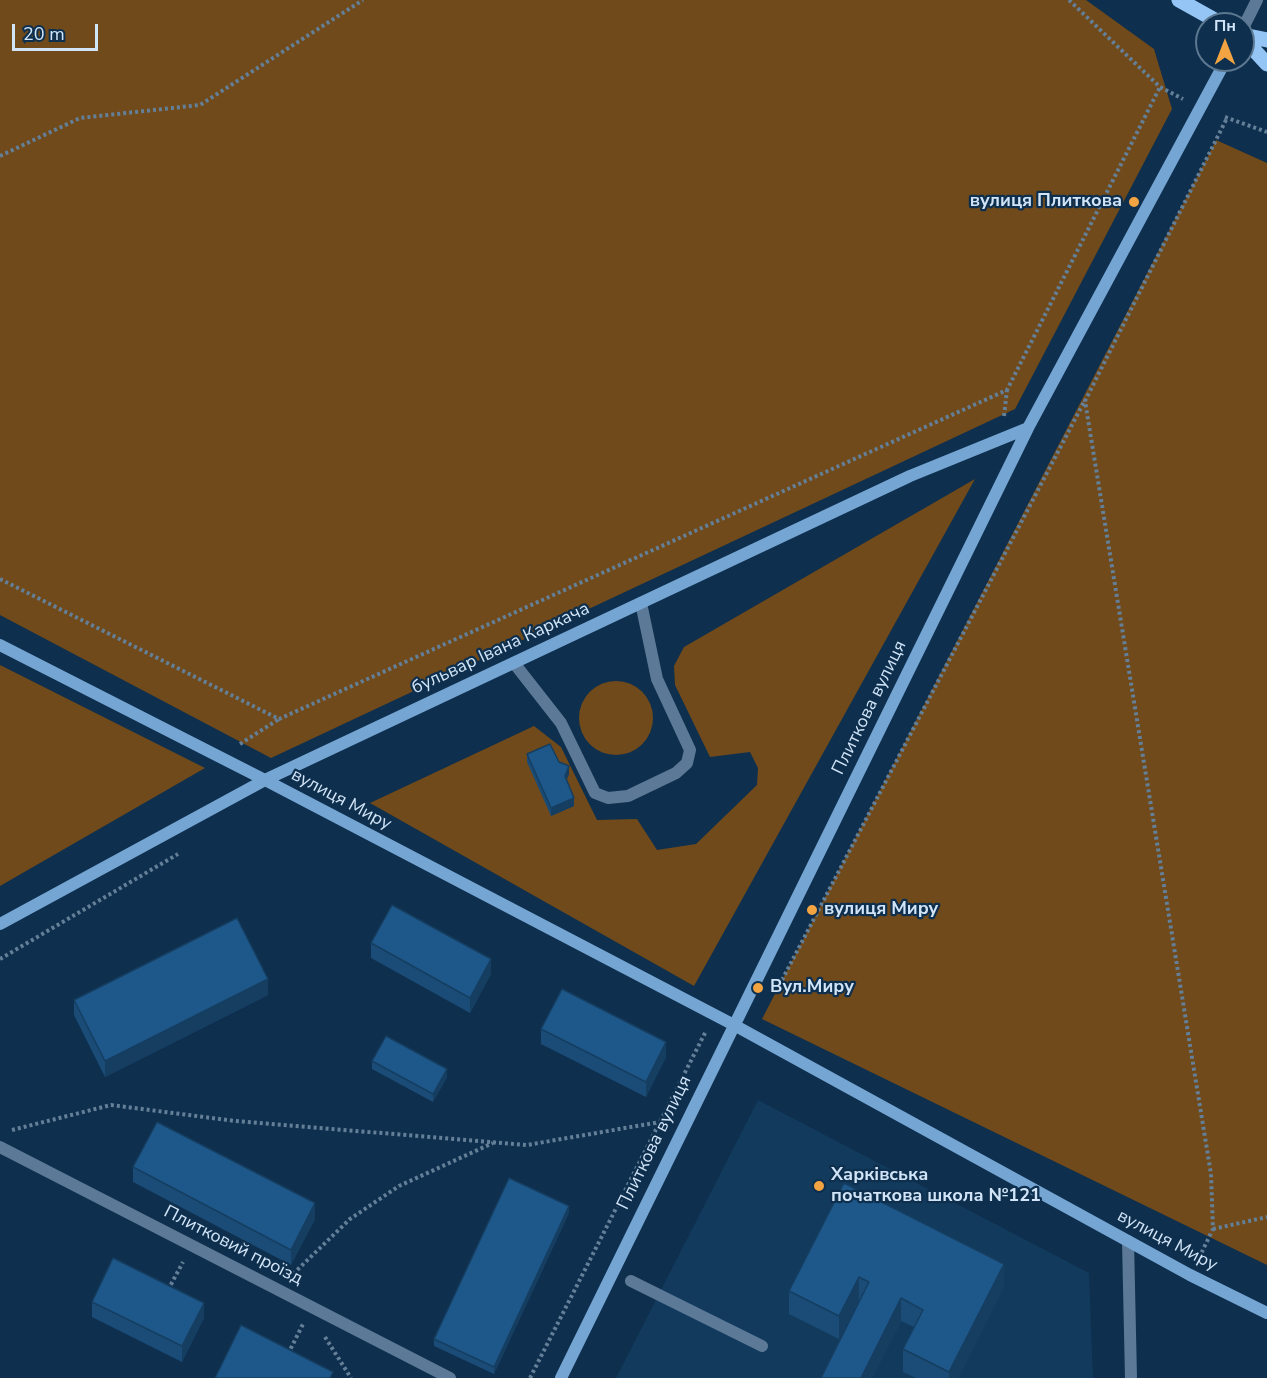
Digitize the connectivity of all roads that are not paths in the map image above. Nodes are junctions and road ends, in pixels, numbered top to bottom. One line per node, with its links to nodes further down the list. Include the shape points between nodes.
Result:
1 (1179, 0): 2 (main road)
2 (1200, 12)
3 (1255, 50): 4 (main road)
4 (1267, 64)
5 (1220, 72): 6 (street, Плиткова вулиця)
6 (1028, 428): 7 (street, бульвар Івана Каркача, via 910,476); 12 (street, Плиткова вулиця)
7 (641, 603): 9 (street, бульвар Івана Каркача); 9 (street, via 657,679 690,750 687,763 676,773 627,796 608,798 595,793 561,723)
8 (0, 645): 10 (street, вулиця Миру)
9 (514, 663): 10 (street, бульвар Івана Каркача)
10 (265, 780): 11 (street, бульвар Івана Каркача); 12 (street, вулиця Миру)
11 (0, 924)
12 (734, 1025): 14 (street, вулиця Миру); 19 (street, Плиткова вулиця)
13 (0, 1146): 18 (street, Плитковий проїзд)
14 (1128, 1241): 16 (street, вулиця Миру); 20 (street)
15 (631, 1281): 17 (street)
16 (1267, 1313)
17 (762, 1346)
18 (450, 1378)
19 (561, 1378)
20 (1131, 1378)

